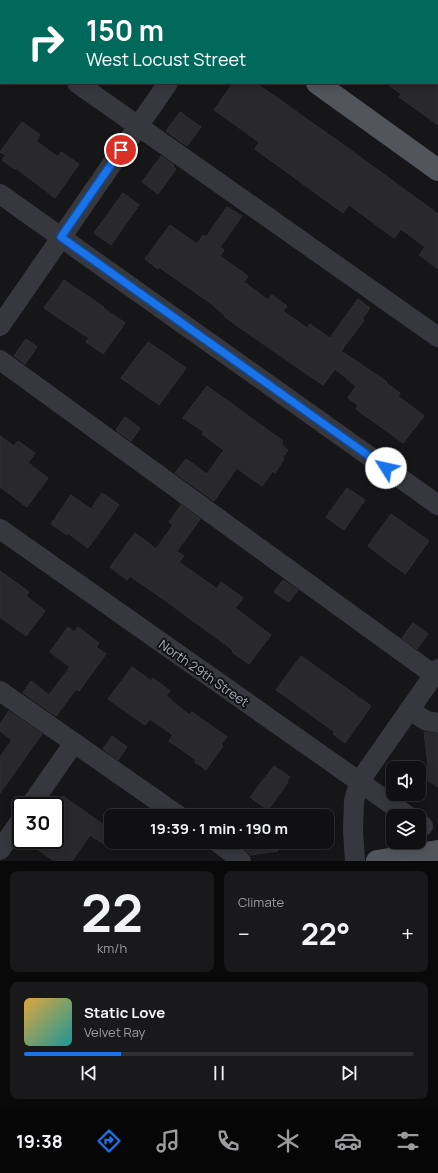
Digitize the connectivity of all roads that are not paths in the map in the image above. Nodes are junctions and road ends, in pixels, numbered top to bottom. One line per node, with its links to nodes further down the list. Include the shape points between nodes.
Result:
1 (78, 84): 4 (street)
2 (167, 84): 4 (street)
3 (318, 84): 5 (main road)
4 (137, 126): 7 (street); 9 (street)
5 (438, 170)
6 (0, 194): 7 (street)
7 (61, 237): 8 (street); 11 (street)
8 (0, 326)
9 (438, 337)
10 (0, 360): 13 (street)
11 (438, 505)
12 (0, 529): 18 (street, North 29th Street)
13 (436, 672): 15 (street)
14 (0, 691): 17 (street)
15 (409, 710): 16 (street, via 427,721); 18 (street)
16 (438, 723)
17 (74, 743): 19 (street); 20 (street)
18 (359, 782): 21 (street, North 29th Street); 29 (street, via 354,801)
19 (36, 797)
20 (169, 809)
21 (398, 809)
22 (12, 833): 24 (street)
23 (226, 849): 28 (street)
24 (0, 850)
25 (438, 851): 30 (main road)
26 (0, 859): 27 (street)
27 (3, 861)
28 (241, 861)
29 (355, 861)
30 (377, 861)

